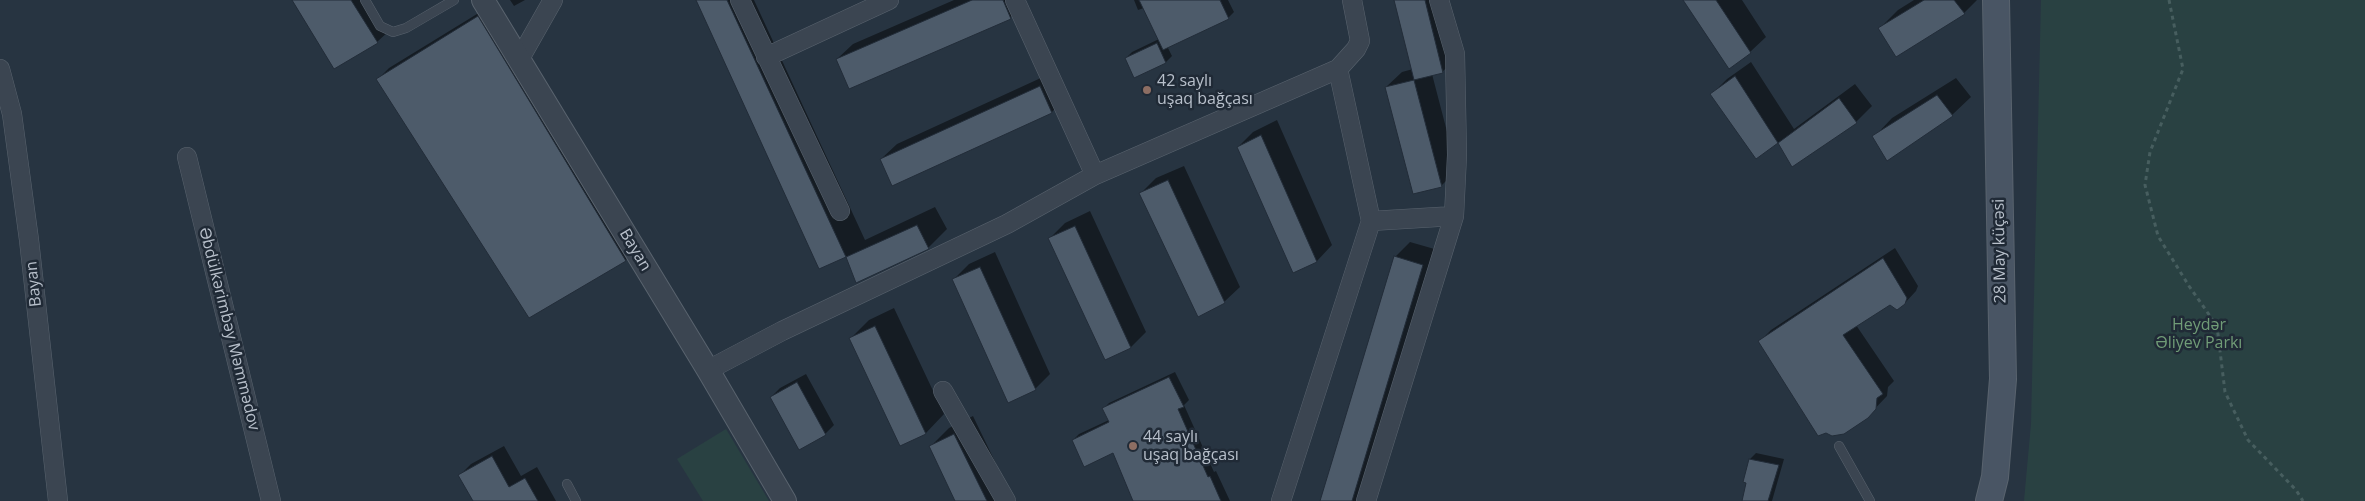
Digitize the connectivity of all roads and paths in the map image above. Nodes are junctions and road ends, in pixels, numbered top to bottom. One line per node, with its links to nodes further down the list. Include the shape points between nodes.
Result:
1 (365, 0): 2 (lane, via 380,26 393,32)
2 (454, 0)
3 (483, 0): 13 (street, Bayan)
4 (552, 0): 13 (street)
5 (740, 0): 12 (street)
6 (890, 0): 12 (street)
7 (1015, 0): 17 (street)
8 (1352, 0): 15 (street, via 1360,42)
9 (1439, 0): 19 (street, via 1454,54 1457,155)
10 (1996, 0): 33 (main road, 28 May küçəsi, via 2003,380)
11 (2169, 0): 34 (path, via 2183,69 2150,152 2145,185 2158,236 2217,326 2225,392 2248,440)
12 (766, 57): 18 (street)
13 (519, 60): 21 (street, Bayan)
14 (0, 69): 25 (street, Bayan, via 12,114 30,240)
15 (1338, 69): 17 (street); 20 (street)
16 (187, 157): 26 (street, Əbdülkərimbəy Məmmədov)
17 (1095, 175): 21 (street, via 1006,224)
18 (840, 211)
19 (1454, 216): 20 (street); 31 (street)
20 (1371, 221): 30 (street)
21 (708, 370): 28 (street, Bayan)
22 (943, 391): 29 (street)
23 (1839, 446): 32 (lane)
24 (567, 484): 27 (lane)
25 (58, 501)
26 (271, 501)
27 (576, 501)
28 (785, 501)
29 (1006, 501)
30 (1281, 501)
31 (1366, 501)
32 (1870, 501)
33 (1990, 501)
34 (2303, 501)

